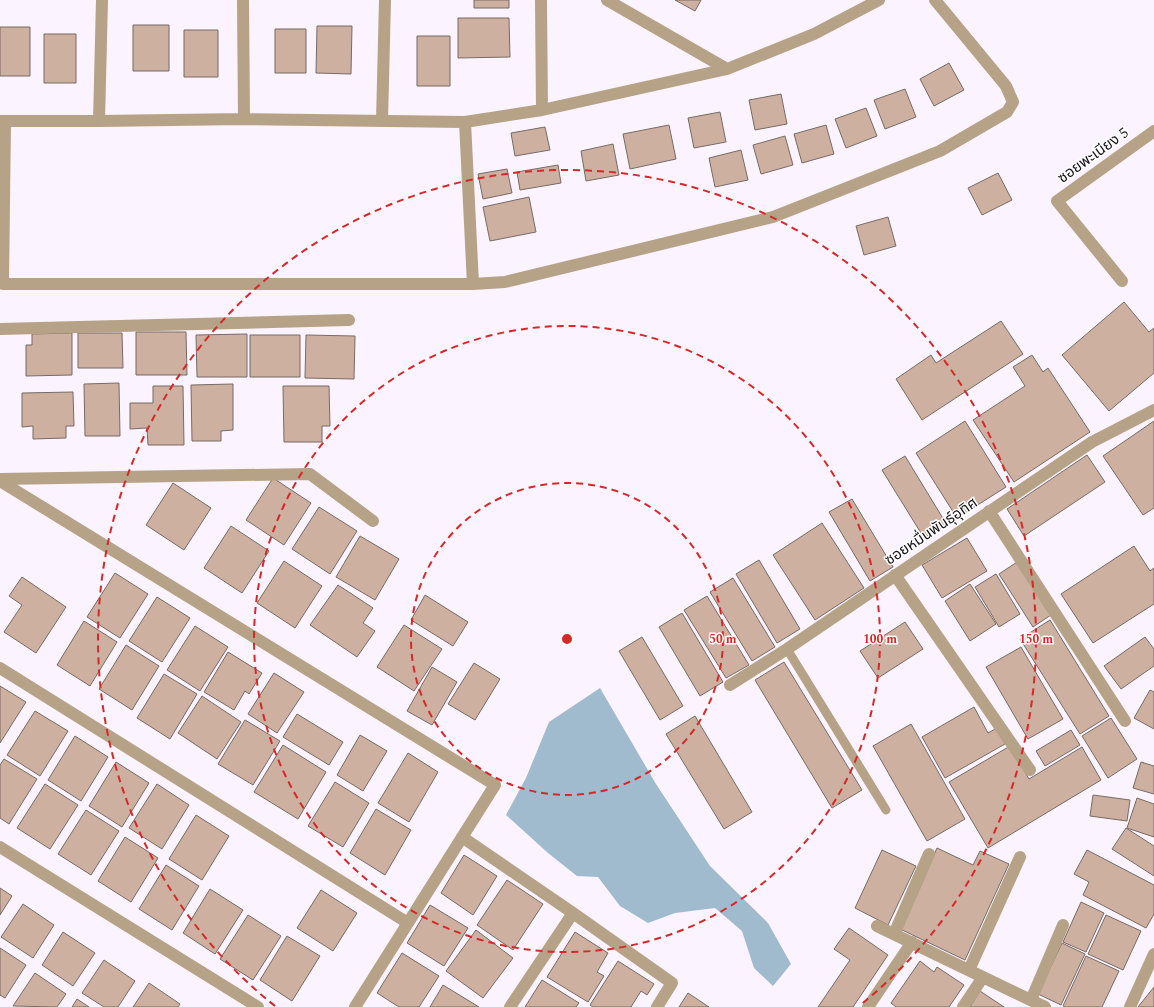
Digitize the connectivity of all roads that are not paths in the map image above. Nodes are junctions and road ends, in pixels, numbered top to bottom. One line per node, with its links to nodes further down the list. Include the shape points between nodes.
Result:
1 (102, 0): 12 (street)
2 (243, 0): 10 (street)
3 (385, 0): 13 (street)
4 (541, 0): 9 (street)
5 (607, 0): 8 (street)
6 (879, 0): 8 (street, via 814,34)
7 (935, 0): 18 (street, via 1006,86 1013,102 1007,112 940,151 773,217 505,282)
8 (727, 69): 9 (street)
9 (542, 110): 14 (street)
10 (244, 119): 12 (street); 13 (street)
11 (3, 121): 12 (street); 16 (street)
12 (99, 121)
13 (382, 121): 14 (street)
14 (465, 122): 18 (street)
15 (1154, 131): 17 (street, ซอยพะเนียง 5, via 1057,201)
16 (2, 223): 18 (street, via 3,284)
17 (1122, 281)
18 (473, 284)
19 (349, 320): 20 (street)
20 (0, 329)
21 (1154, 410): 23 (street, ซอยหมื่นพันธุ์อุทิศ, via 1092,442)
22 (0, 480): 24 (street, via 310,474); 32 (street, via 495,785)
23 (989, 511): 25 (street, ซอยหมื่นพันธุ์อุทิศ); 29 (street)
24 (373, 521)
25 (895, 575): 26 (street, ซอยหมื่นพันธุ์อุทิศ); 30 (street)
26 (787, 649): 28 (street, ซอยหมื่นพันธุ์อุทิศ); 31 (lane)
27 (0, 668): 37 (street)
28 (730, 685)
29 (1125, 721)
30 (1030, 770)
31 (886, 810)
32 (462, 837): 36 (street); 37 (street)
33 (0, 847): 46 (street)
34 (929, 854): 40 (street)
35 (1020, 857): 43 (street)
36 (573, 913): 48 (street); 49 (street, via 672,983)
37 (408, 923): 47 (street)
38 (1063, 925): 45 (street)
39 (877, 926): 40 (street)
40 (894, 934): 41 (street)
41 (912, 942): 43 (street); 50 (street)
42 (1154, 954): 53 (street)
43 (969, 970): 44 (street)
44 (983, 977): 45 (street); 51 (street)
45 (1031, 1000): 52 (street)
46 (258, 1007)
47 (355, 1007)
48 (510, 1007)
49 (656, 1007)
50 (868, 1007)
51 (963, 1007)
52 (1045, 1007)
53 (1130, 1007)

